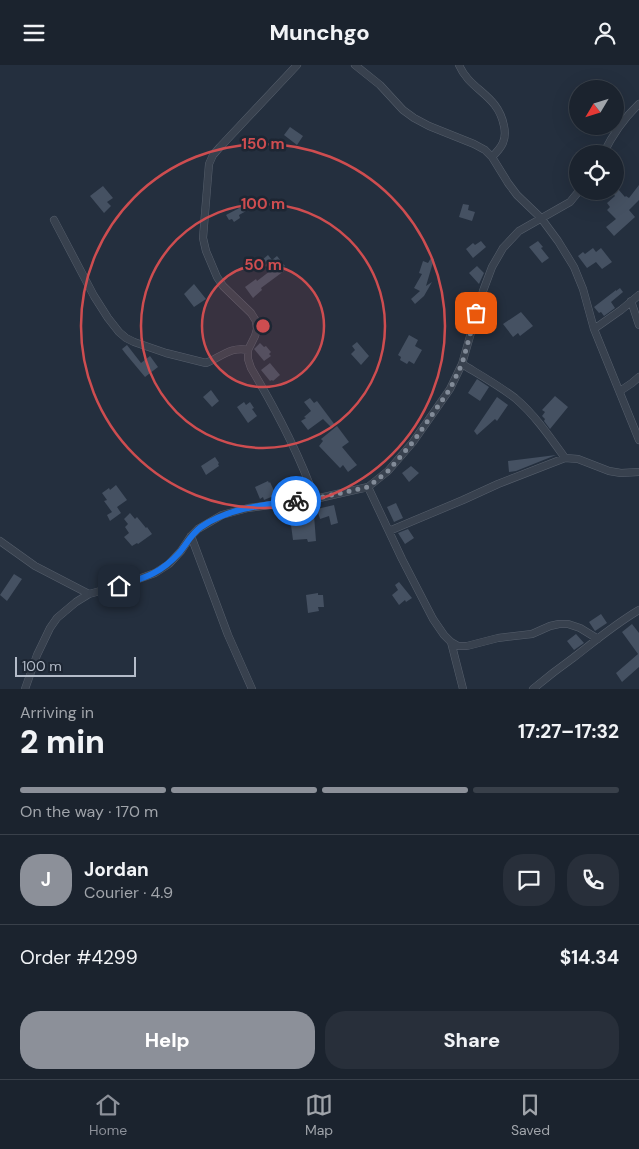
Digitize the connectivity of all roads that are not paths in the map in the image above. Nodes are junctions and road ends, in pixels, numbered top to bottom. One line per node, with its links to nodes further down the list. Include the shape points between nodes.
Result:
1 (297, 65): 14 (street, via 220,147 209,164 203,238 217,277 256,321 257,329)
2 (355, 65): 6 (street, via 414,118 484,150)
3 (459, 65): 6 (street, via 465,76 500,112 505,139)
4 (639, 104): 5 (street)
5 (608, 145)
6 (492, 157): 8 (street, via 517,195)
7 (572, 200): 8 (street)
8 (541, 218): 13 (street, via 574,267); 15 (street, via 519,231 503,248 492,267)
9 (54, 220): 14 (street, via 94,296 126,338 206,363 236,349)
10 (639, 295): 11 (street)
11 (631, 301): 12 (street); 13 (street)
12 (639, 325)
13 (594, 329): 17 (street)
14 (248, 350): 22 (street, via 251,368 293,443)
15 (462, 364): 19 (street, via 515,399 548,434); 21 (street, via 450,389 413,442 388,471)
16 (639, 377): 17 (street)
17 (620, 391): 18 (street)
18 (639, 440)
19 (565, 458): 20 (street, via 578,459 609,471); 23 (street)
20 (639, 472)
21 (368, 487): 22 (street); 23 (street)
22 (314, 499): 24 (street, via 222,515)
23 (389, 531): 29 (street, via 433,619)
24 (191, 537): 26 (street, via 169,564 155,573); 31 (street)
25 (0, 541): 26 (street, via 35,566)
26 (89, 594): 30 (street, via 57,618 44,640)
27 (639, 610): 28 (street)
28 (598, 639): 29 (street, via 580,628 559,624 467,646); 33 (street)
29 (451, 642): 32 (street)
30 (25, 689)
31 (252, 689)
32 (463, 689)
33 (533, 689)

